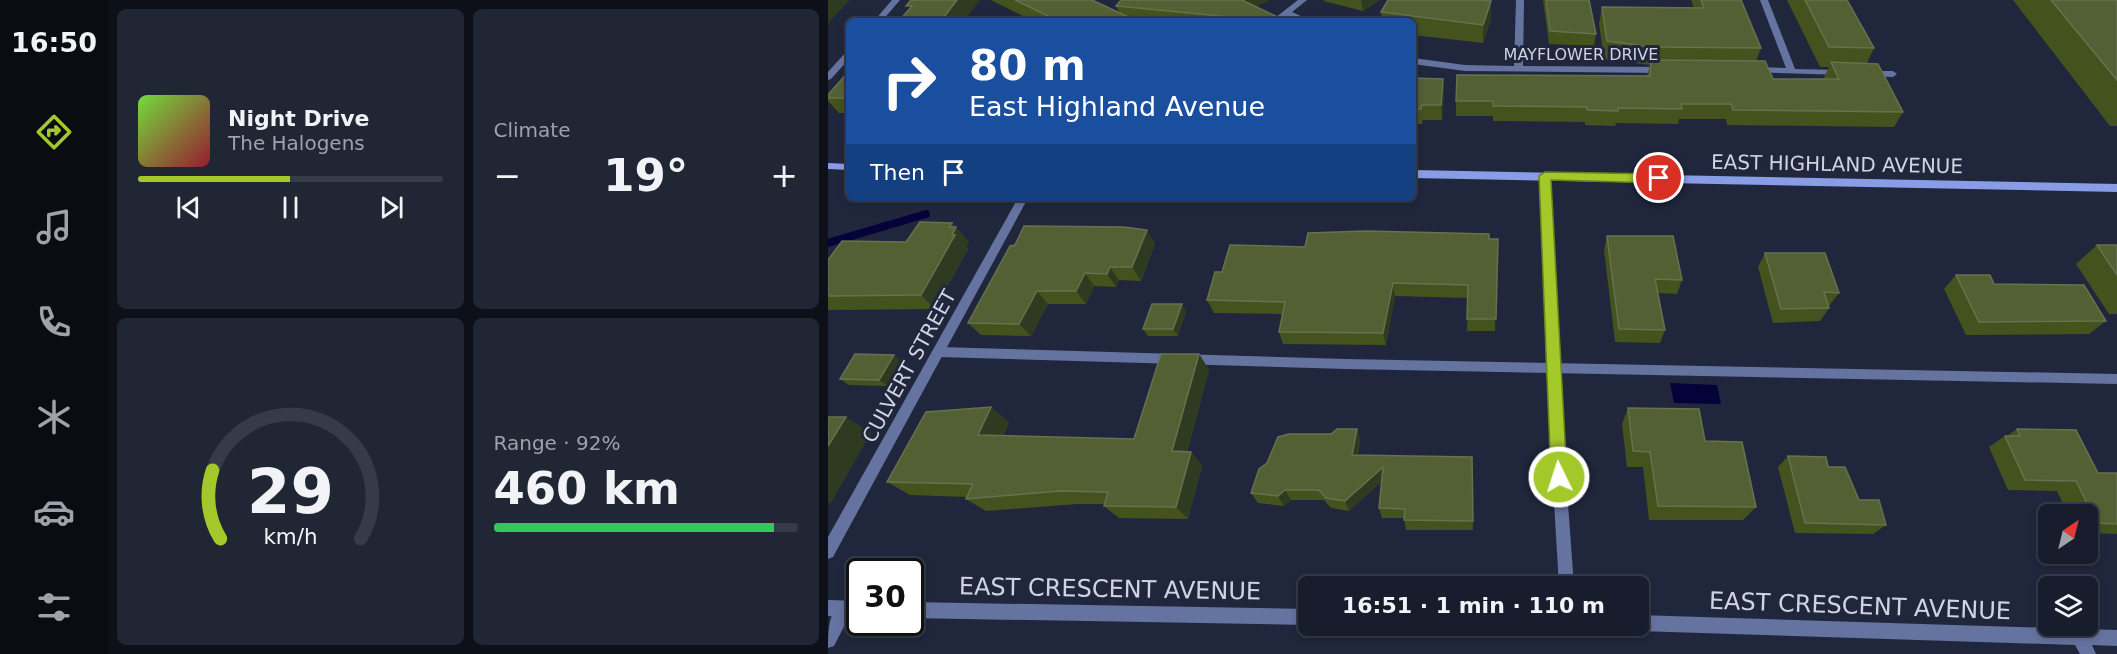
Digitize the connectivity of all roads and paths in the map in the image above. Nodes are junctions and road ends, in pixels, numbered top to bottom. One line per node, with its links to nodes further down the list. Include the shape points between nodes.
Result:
1 (896, 0): 6 (street)
2 (1303, 0): 5 (street)
3 (1520, 0): 12 (street)
4 (1764, 0): 15 (street)
5 (1287, 13): 7 (street); 8 (street)
6 (881, 18)
7 (1280, 18)
8 (1300, 18)
9 (1416, 62): 12 (street, MAYFLOWER DRIVE, via 1449,67)
10 (828, 63): 11 (street)
11 (845, 63): 19 (street)
12 (1518, 69): 13 (street, MAYFLOWER DRIVE)
13 (1672, 70)
14 (1743, 70): 15 (street)
15 (1791, 71): 16 (street)
16 (1848, 73)
17 (1859, 73): 18 (street)
18 (1893, 75)
19 (828, 77)
20 (828, 166): 21 (street)
21 (846, 166)
22 (1416, 174): 23 (street, EAST HIGHLAND AVENUE)
23 (1545, 176): 24 (street, EAST HIGHLAND AVENUE); 27 (street)
24 (2117, 188)
25 (1021, 201): 26 (street, CULVERT STREET)
26 (939, 352): 27 (street); 29 (street, CULVERT STREET)
27 (1552, 367): 28 (street); 30 (street)
28 (2117, 379)
29 (828, 552)
30 (1566, 576)
31 (828, 608): 32 (street)
32 (846, 609)
33 (924, 610): 34 (street, EAST CRESCENT AVENUE)
34 (1298, 616)
35 (846, 617): 39 (street)
36 (1649, 623): 37 (street, EAST CRESCENT AVENUE)
37 (2080, 637): 38 (street, EAST CRESCENT AVENUE); 40 (street)
38 (2117, 638)
39 (828, 640)
40 (2088, 654)

